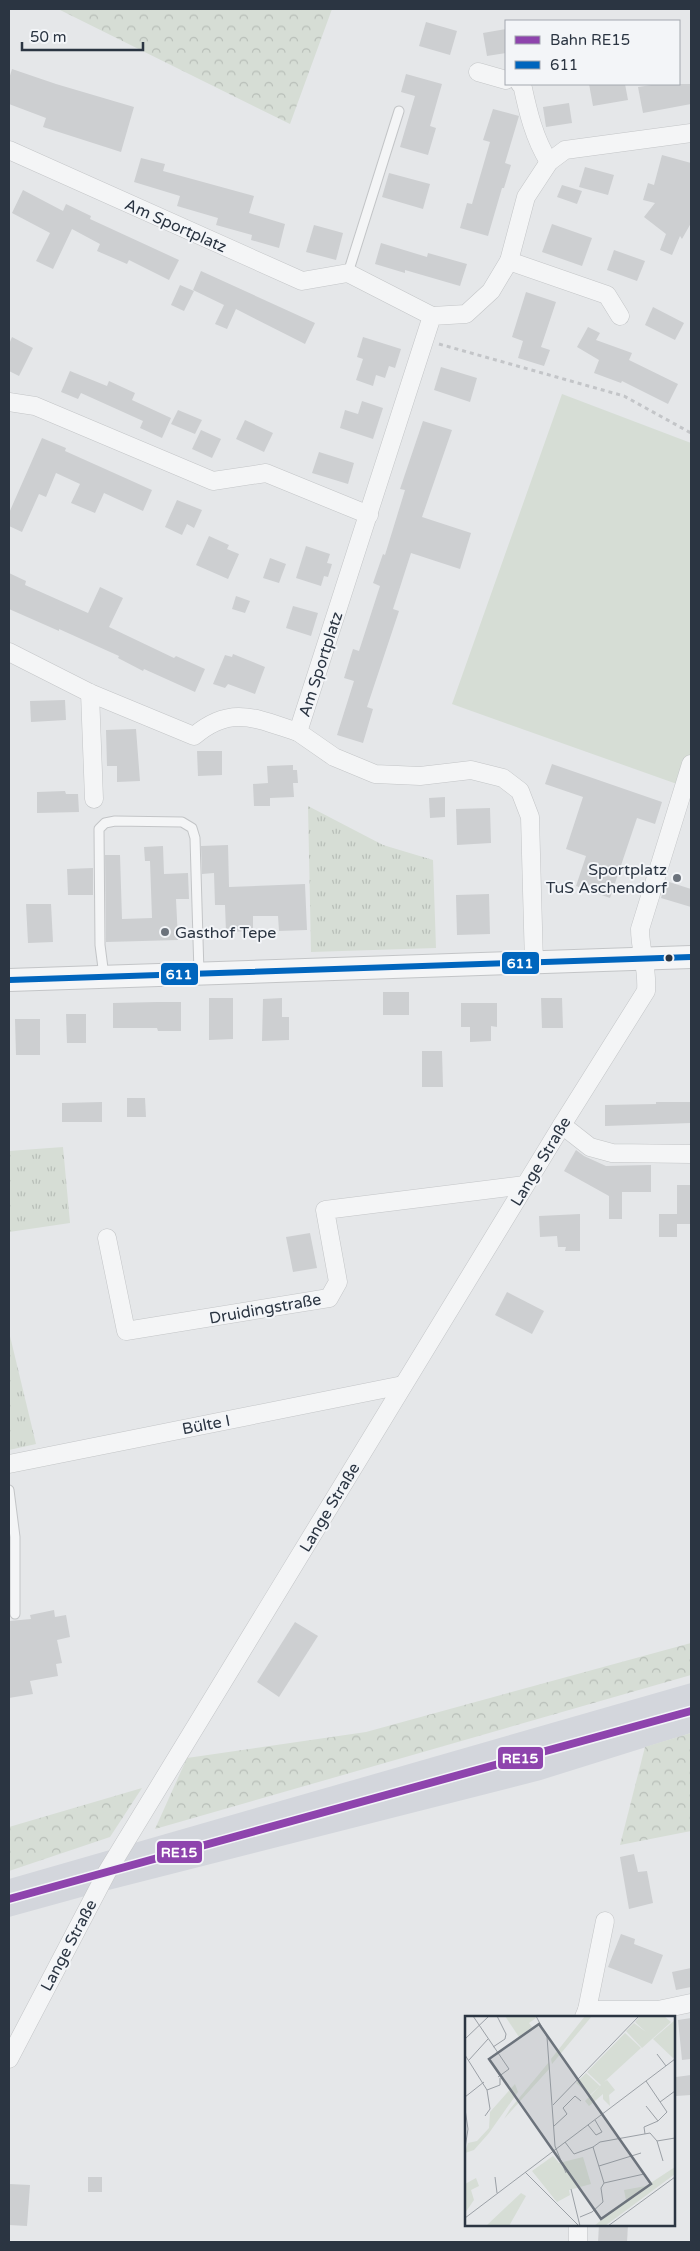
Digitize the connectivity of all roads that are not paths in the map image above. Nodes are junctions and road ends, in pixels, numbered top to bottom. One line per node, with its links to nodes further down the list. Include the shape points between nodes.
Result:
1 (478, 72): 2 (street)
2 (505, 80)
3 (522, 85): 7 (street, via 539,145)
4 (399, 111): 9 (lane)
5 (691, 133): 7 (street, via 565,150)
6 (9, 150): 9 (street, Am Sportplatz, via 302,281)
7 (549, 162): 8 (street, via 526,197)
8 (509, 261): 10 (street, via 491,291 466,314); 11 (street, via 607,295)
9 (348, 273): 10 (street)
10 (432, 316): 13 (street, Am Sportplatz)
11 (620, 316)
12 (9, 402): 13 (street, via 35,406 213,481 266,473)
13 (369, 516): 16 (street, Am Sportplatz)
14 (9, 652): 15 (street)
15 (90, 693): 16 (street, via 194,736 208,723 230,716 254,717); 18 (street)
16 (298, 732): 21 (street, Am Sportplatz, via 334,757 374,774 420,776 471,770 503,778 520,791 530,817)
17 (691, 764): 20 (street, Lange Straße, via 640,929)
18 (94, 799)
19 (691, 957): 20 (street)
20 (645, 959): 21 (street); 25 (street, Lange Straße, via 646,991)
21 (534, 964): 22 (street, via 445,963)
22 (199, 974): 23 (street); 23 (lane, via 195,838 192,828 182,822 115,821 100,829 100,945)
23 (104, 976): 24 (street)
24 (9, 980)
25 (562, 1125): 26 (street, via 590,1147 612,1153); 27 (street, Lange Straße)
26 (691, 1154)
27 (525, 1185): 28 (street, Druidingstraße, via 326,1210 338,1282 328,1298 126,1332); 29 (street, Lange Straße)
28 (107, 1238)
29 (403, 1385): 30 (street, Bülte I); 36 (street, Lange Straße, via 107,1872)
30 (9, 1464)
31 (9, 1490): 32 (lane, via 15,1537)
32 (15, 1614)
33 (605, 1921): 35 (street)
34 (691, 2002): 35 (street, via 658,2010)
35 (586, 2014)
36 (9, 2059)
37 (578, 2226): 38 (street)
38 (578, 2242)

